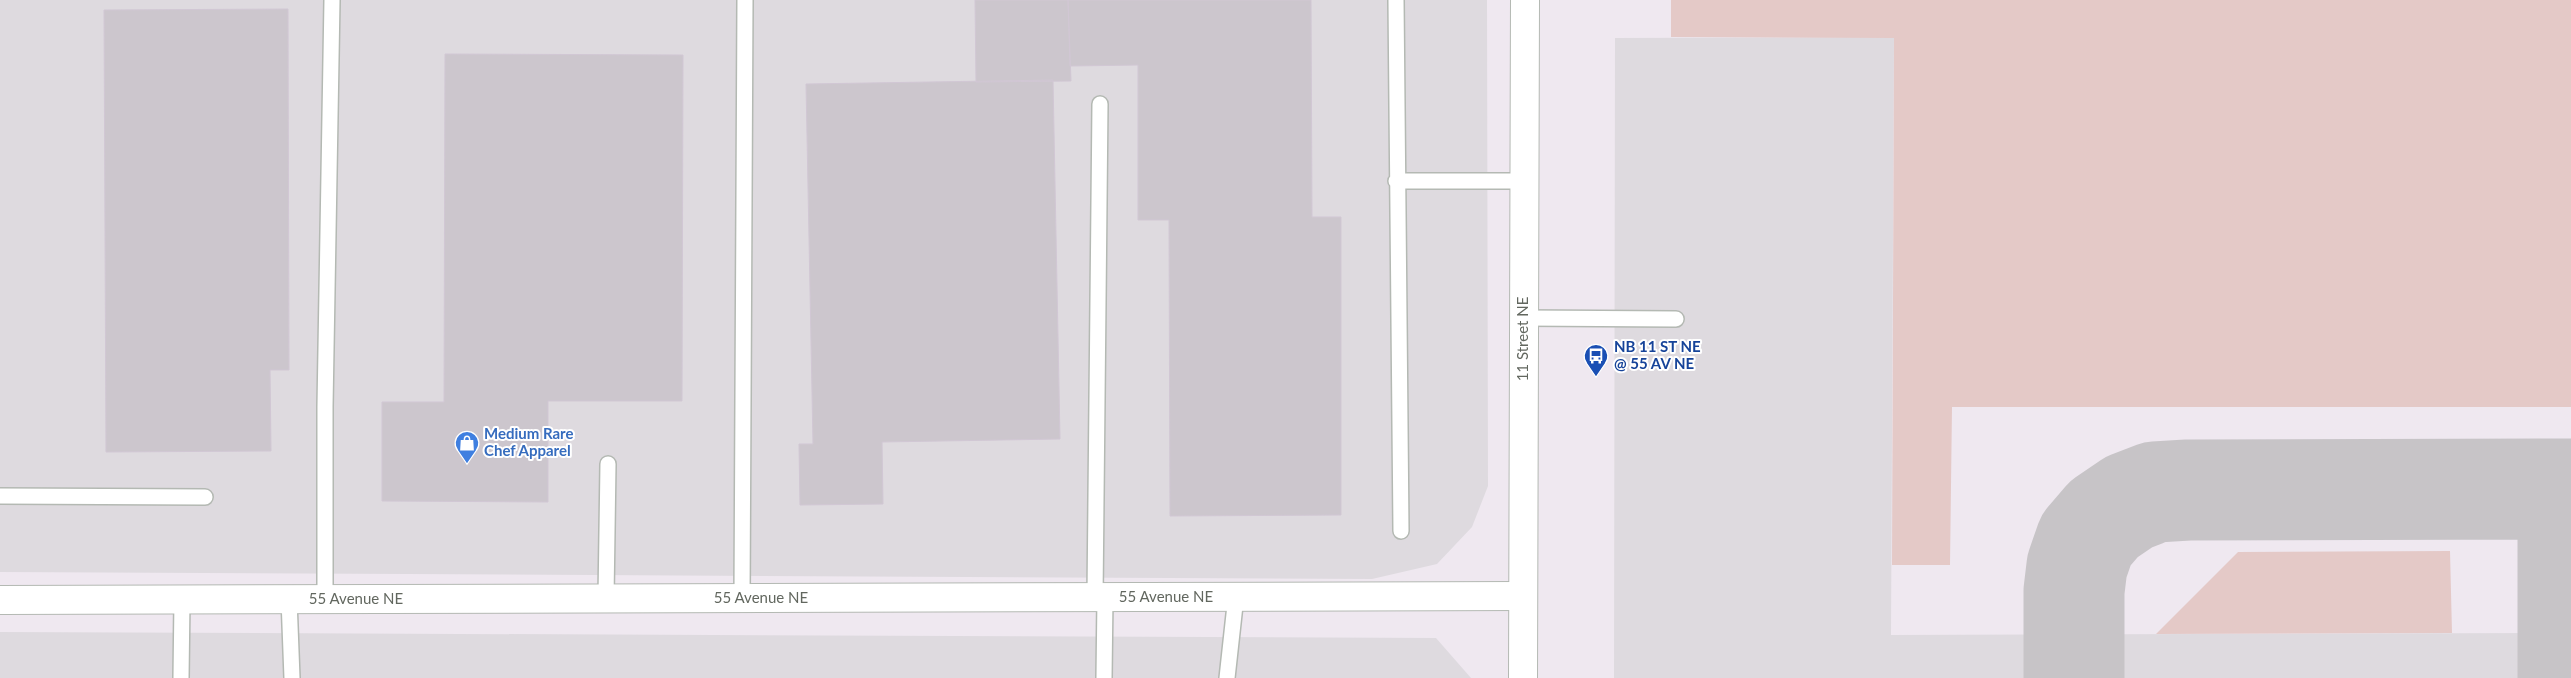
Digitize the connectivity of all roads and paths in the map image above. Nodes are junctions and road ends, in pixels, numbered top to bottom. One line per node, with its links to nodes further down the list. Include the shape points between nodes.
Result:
1 (332, 0): 20 (lane)
2 (745, 0): 18 (lane)
3 (1396, 0): 6 (lane)
4 (1525, 0): 7 (street, 11 Street NE)
5 (1100, 104): 16 (lane)
6 (1396, 181): 7 (lane); 13 (lane)
7 (1524, 181): 8 (street, 11 Street NE)
8 (1523, 318): 9 (lane); 15 (street, 11 Street NE)
9 (1676, 319)
10 (608, 464): 17 (lane)
11 (0, 496): 12 (lane)
12 (205, 497)
13 (1400, 531)
14 (1236, 596): 15 (street, 55 Avenue NE); 16 (street, 55 Avenue NE); 26 (lane)
15 (1522, 596): 27 (street, 11 Street NE)
16 (1100, 597): 18 (street, 55 Avenue NE); 25 (lane)
17 (606, 598): 18 (street, 55 Avenue NE); 20 (street, 55 Avenue NE)
18 (742, 598)
19 (289, 599): 20 (street, 55 Avenue NE); 22 (street, 55 Avenue NE); 24 (lane)
20 (325, 599)
21 (0, 600): 22 (street, 55 Avenue NE)
22 (182, 600): 23 (lane)
23 (181, 678)
24 (292, 678)
25 (1104, 678)
26 (1227, 678)
27 (1523, 678)

